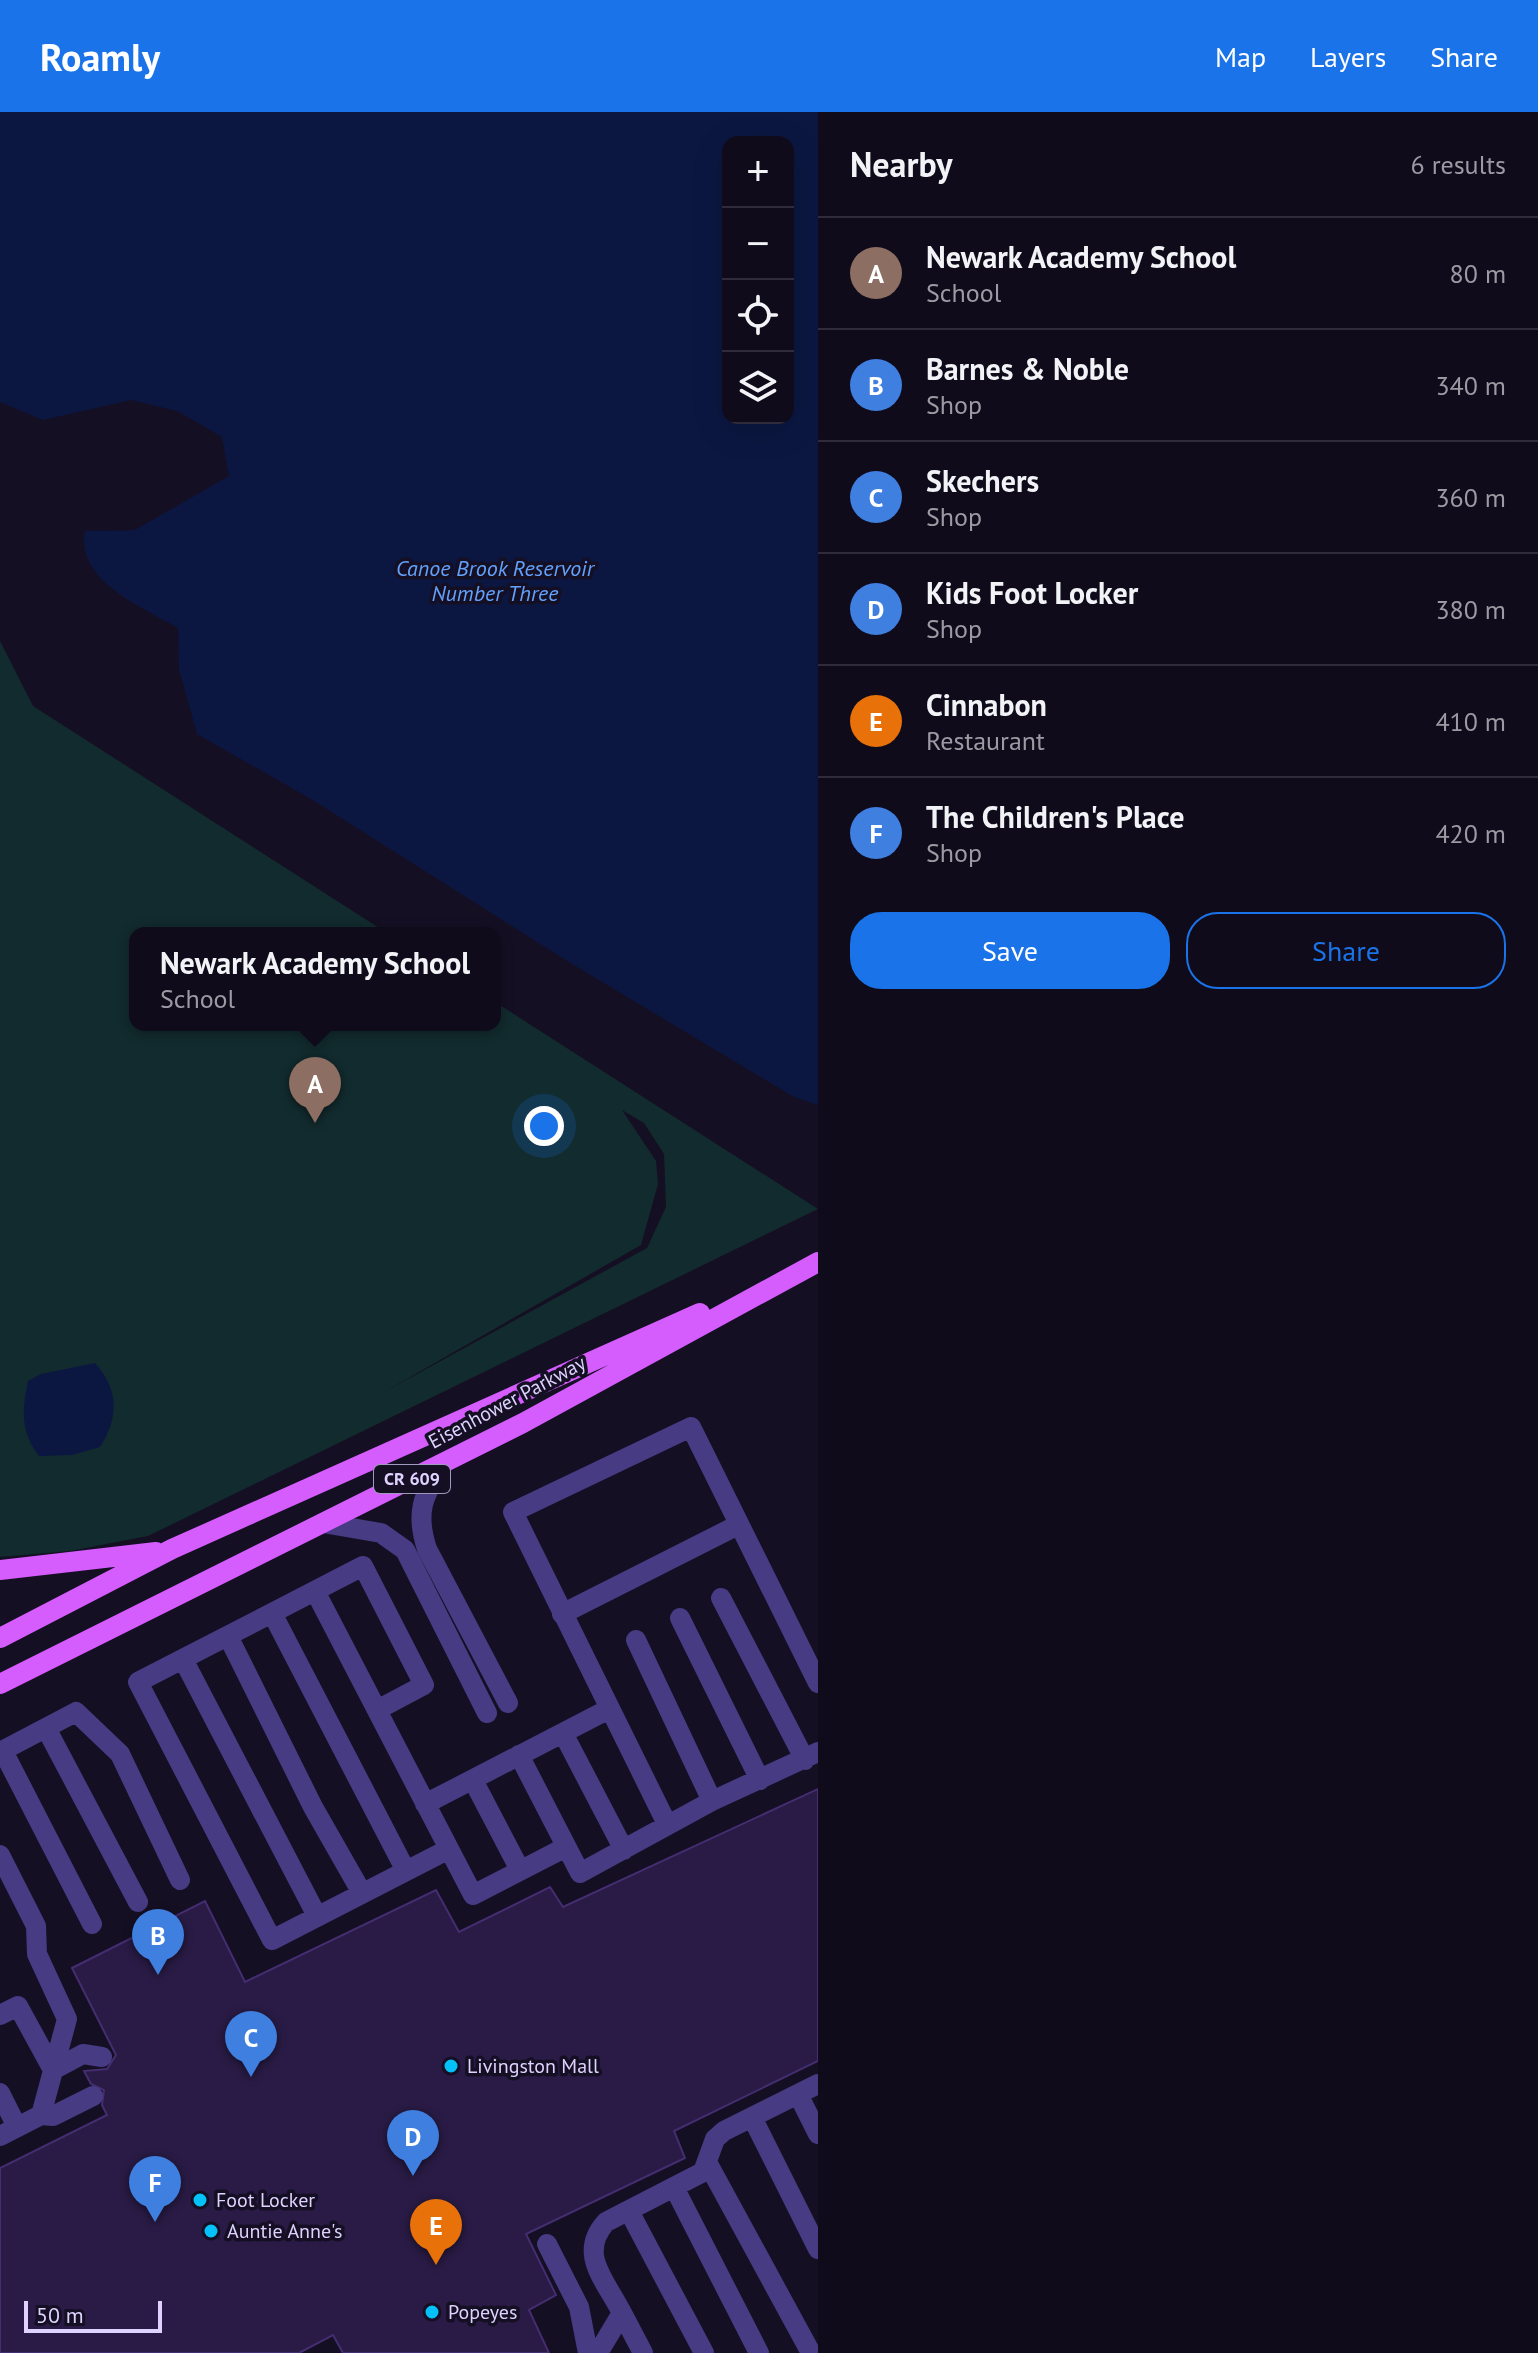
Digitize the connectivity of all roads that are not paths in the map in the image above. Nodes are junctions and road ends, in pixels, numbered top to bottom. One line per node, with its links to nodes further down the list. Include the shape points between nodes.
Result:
1 (818, 1262): 2 (main road, Eisenhower Parkway / CR 609); 5 (main road, Eisenhower Parkway / CR 609)
2 (442, 1464): 3 (main road, Eisenhower Parkway / CR 609); 18 (lane, via 426,1493 419,1522 427,1549)
3 (323, 1523): 17 (main road, Eisenhower Parkway / CR 609); 21 (lane, via 381,1533 405,1550)
4 (738, 1525): 10 (lane); 10 (lane, via 691,1427 513,1512); 16 (lane)
5 (172, 1549): 6 (main road); 13 (main road, Eisenhower Parkway / CR 609)
6 (0, 1570)
7 (315, 1591): 9 (lane); 20 (lane); 20 (lane, via 363,1566 424,1685)
8 (721, 1598): 26 (lane)
9 (272, 1613): 12 (lane); 37 (lane)
10 (562, 1614): 19 (lane)
11 (680, 1618): 28 (lane)
12 (228, 1636): 15 (lane); 40 (lane)
13 (0, 1638)
14 (636, 1640): 29 (lane)
15 (183, 1659): 42 (lane); 42 (lane, via 138,1682 226,1857 272,1940)
16 (818, 1683)
17 (0, 1684)
18 (508, 1703)
19 (609, 1709): 23 (lane); 31 (lane)
20 (377, 1710): 30 (lane)
21 (487, 1713)
22 (46, 1728): 24 (lane); 38 (lane, via 76,1712 120,1754); 41 (lane)
23 (563, 1733): 25 (lane); 34 (lane)
24 (1, 1751): 43 (lane)
25 (519, 1755): 27 (lane); 32 (lane)
26 (811, 1756): 28 (lane)
27 (473, 1780): 30 (lane); 36 (lane)
28 (760, 1780): 29 (lane)
29 (712, 1801): 31 (lane)
30 (425, 1804): 33 (lane)
31 (667, 1824): 34 (lane)
32 (566, 1847): 34 (lane, via 580,1873); 36 (lane)
33 (449, 1849): 36 (lane, via 473,1895); 37 (lane)
34 (624, 1850)
35 (0, 1855): 39 (lane)
36 (520, 1870)
37 (406, 1871): 40 (lane)
38 (180, 1880)
39 (9, 1893): 46 (lane, via 36,1926 37,1954 67,2019)
40 (362, 1893): 42 (lane)
41 (138, 1902)
42 (317, 1916)
43 (92, 1924)
44 (0, 2015): 46 (lane, via 18,2006)
45 (102, 2057): 46 (lane, via 83,2054)
46 (53, 2070): 51 (lane)
47 (818, 2084): 49 (lane)
48 (0, 2093): 53 (lane)
49 (798, 2094): 52 (lane); 54 (lane)
50 (93, 2096): 51 (lane, via 53,2116)
51 (41, 2115): 53 (lane)
52 (752, 2117): 55 (lane, via 715,2139); 59 (lane)
53 (8, 2132)
54 (818, 2134)
55 (707, 2162): 56 (lane, via 703,2172); 66 (lane)
56 (675, 2189): 57 (lane); 65 (lane)
57 (629, 2211): 60 (lane, via 606,2222 591,2245 592,2258); 64 (lane)
58 (547, 2244): 61 (lane, via 579,2307)
59 (818, 2249)
60 (622, 2313): 62 (lane); 63 (lane)
61 (588, 2353)
62 (598, 2353)
63 (643, 2353)
64 (704, 2353)
65 (759, 2353)
66 (811, 2353)

